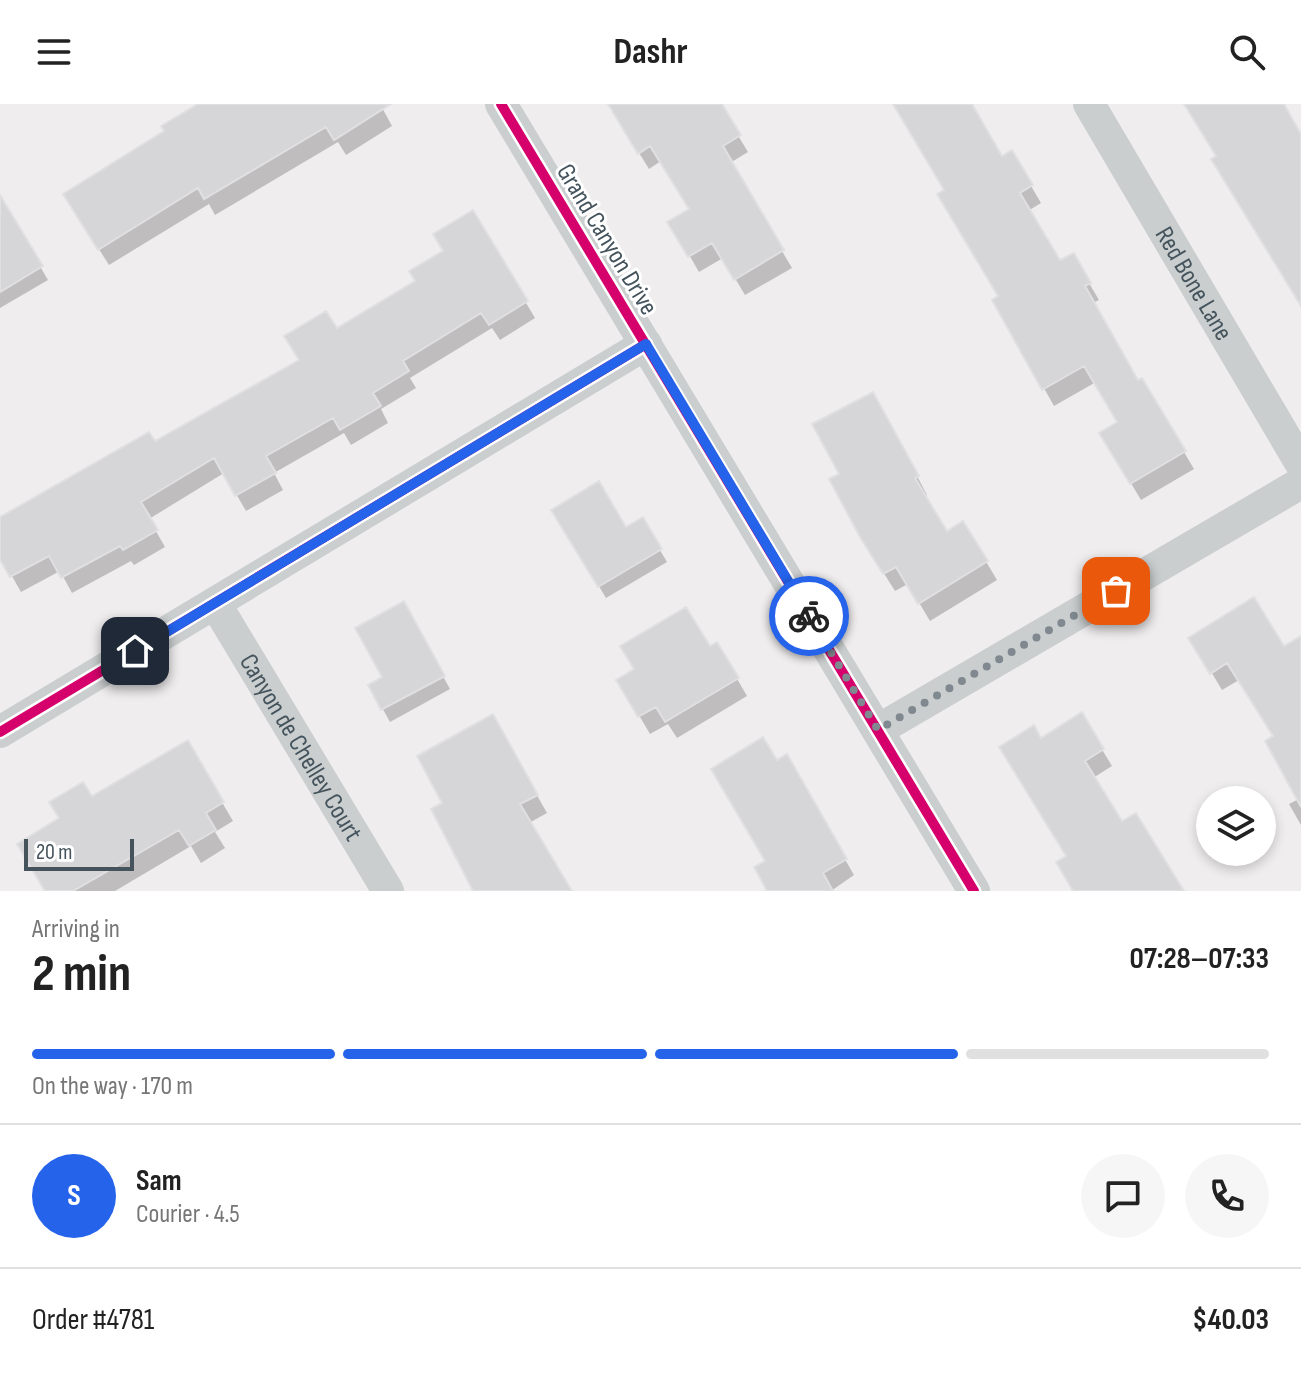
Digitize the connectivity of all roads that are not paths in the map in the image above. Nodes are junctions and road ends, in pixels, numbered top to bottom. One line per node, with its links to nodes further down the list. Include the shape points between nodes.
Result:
1 (501, 104): 3 (street, Grand Canyon Drive)
2 (1089, 104): 4 (street, Red Bone Lane)
3 (646, 344): 6 (street); 7 (street, Grand Canyon Drive)
4 (1301, 464)
5 (1301, 483): 7 (street)
6 (215, 603): 8 (street); 9 (street, Canyon de Chelley Court)
7 (878, 730): 10 (street, Grand Canyon Drive)
8 (0, 732)
9 (388, 891)
10 (974, 891)

